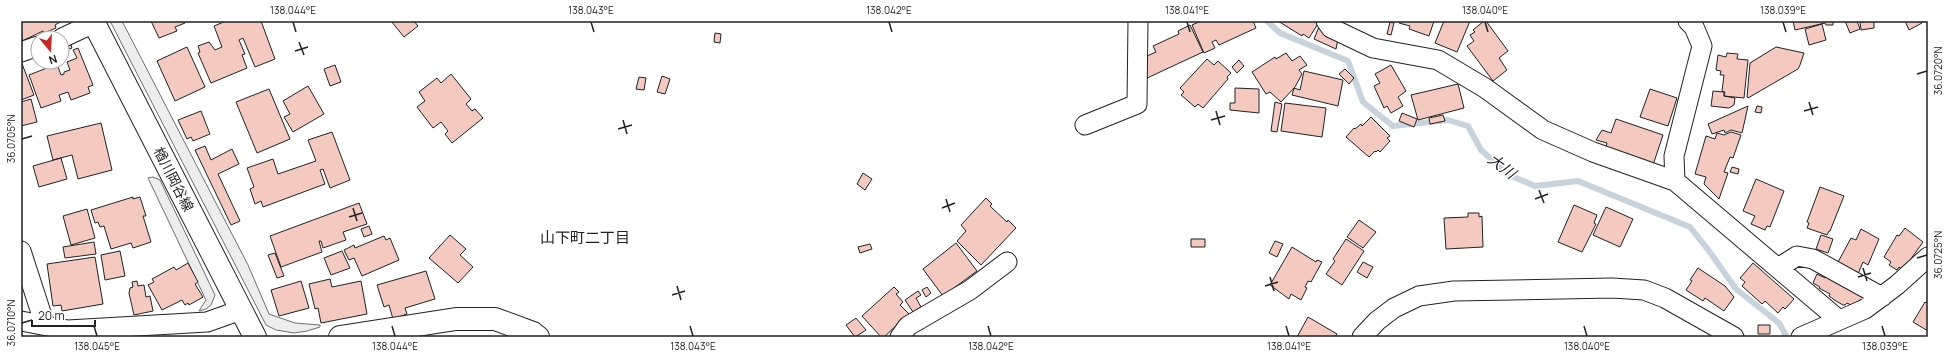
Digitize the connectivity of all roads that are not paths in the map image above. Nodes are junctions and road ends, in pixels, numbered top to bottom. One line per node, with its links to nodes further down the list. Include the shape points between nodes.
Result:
1 (1138, 21): 6 (street, via 1137,104)
2 (1326, 21): 7 (street, via 1331,28 1373,48 1438,60 1485,88 1543,130 1593,152)
3 (1688, 21): 7 (street, via 1694,27 1702,46 1674,156)
4 (94, 22): 5 (street); 13 (main road, 楢川岡谷線)
5 (70, 34)
6 (1085, 125)
7 (1675, 181): 11 (street)
8 (21, 251): 16 (street)
9 (1928, 257): 12 (street)
10 (1007, 262): 20 (street, via 970,290 908,326)
11 (1778, 268): 12 (street, via 1797,256 1813,259); 14 (street)
12 (1882, 297): 14 (street, via 1865,309)
13 (242, 310): 16 (street, via 207,322 68,330); 17 (main road, 楢川岡谷線)
14 (1839, 320): 23 (street)
15 (21, 321): 16 (street)
16 (45, 325)
17 (255, 337)
18 (340, 337): 19 (main road, via 456,319 495,319)
19 (538, 337)
20 (900, 337)
21 (1362, 337): 22 (street, via 1394,308 1419,296 1454,291 1612,288 1644,290 1665,298)
22 (1734, 337)
23 (1801, 337)

